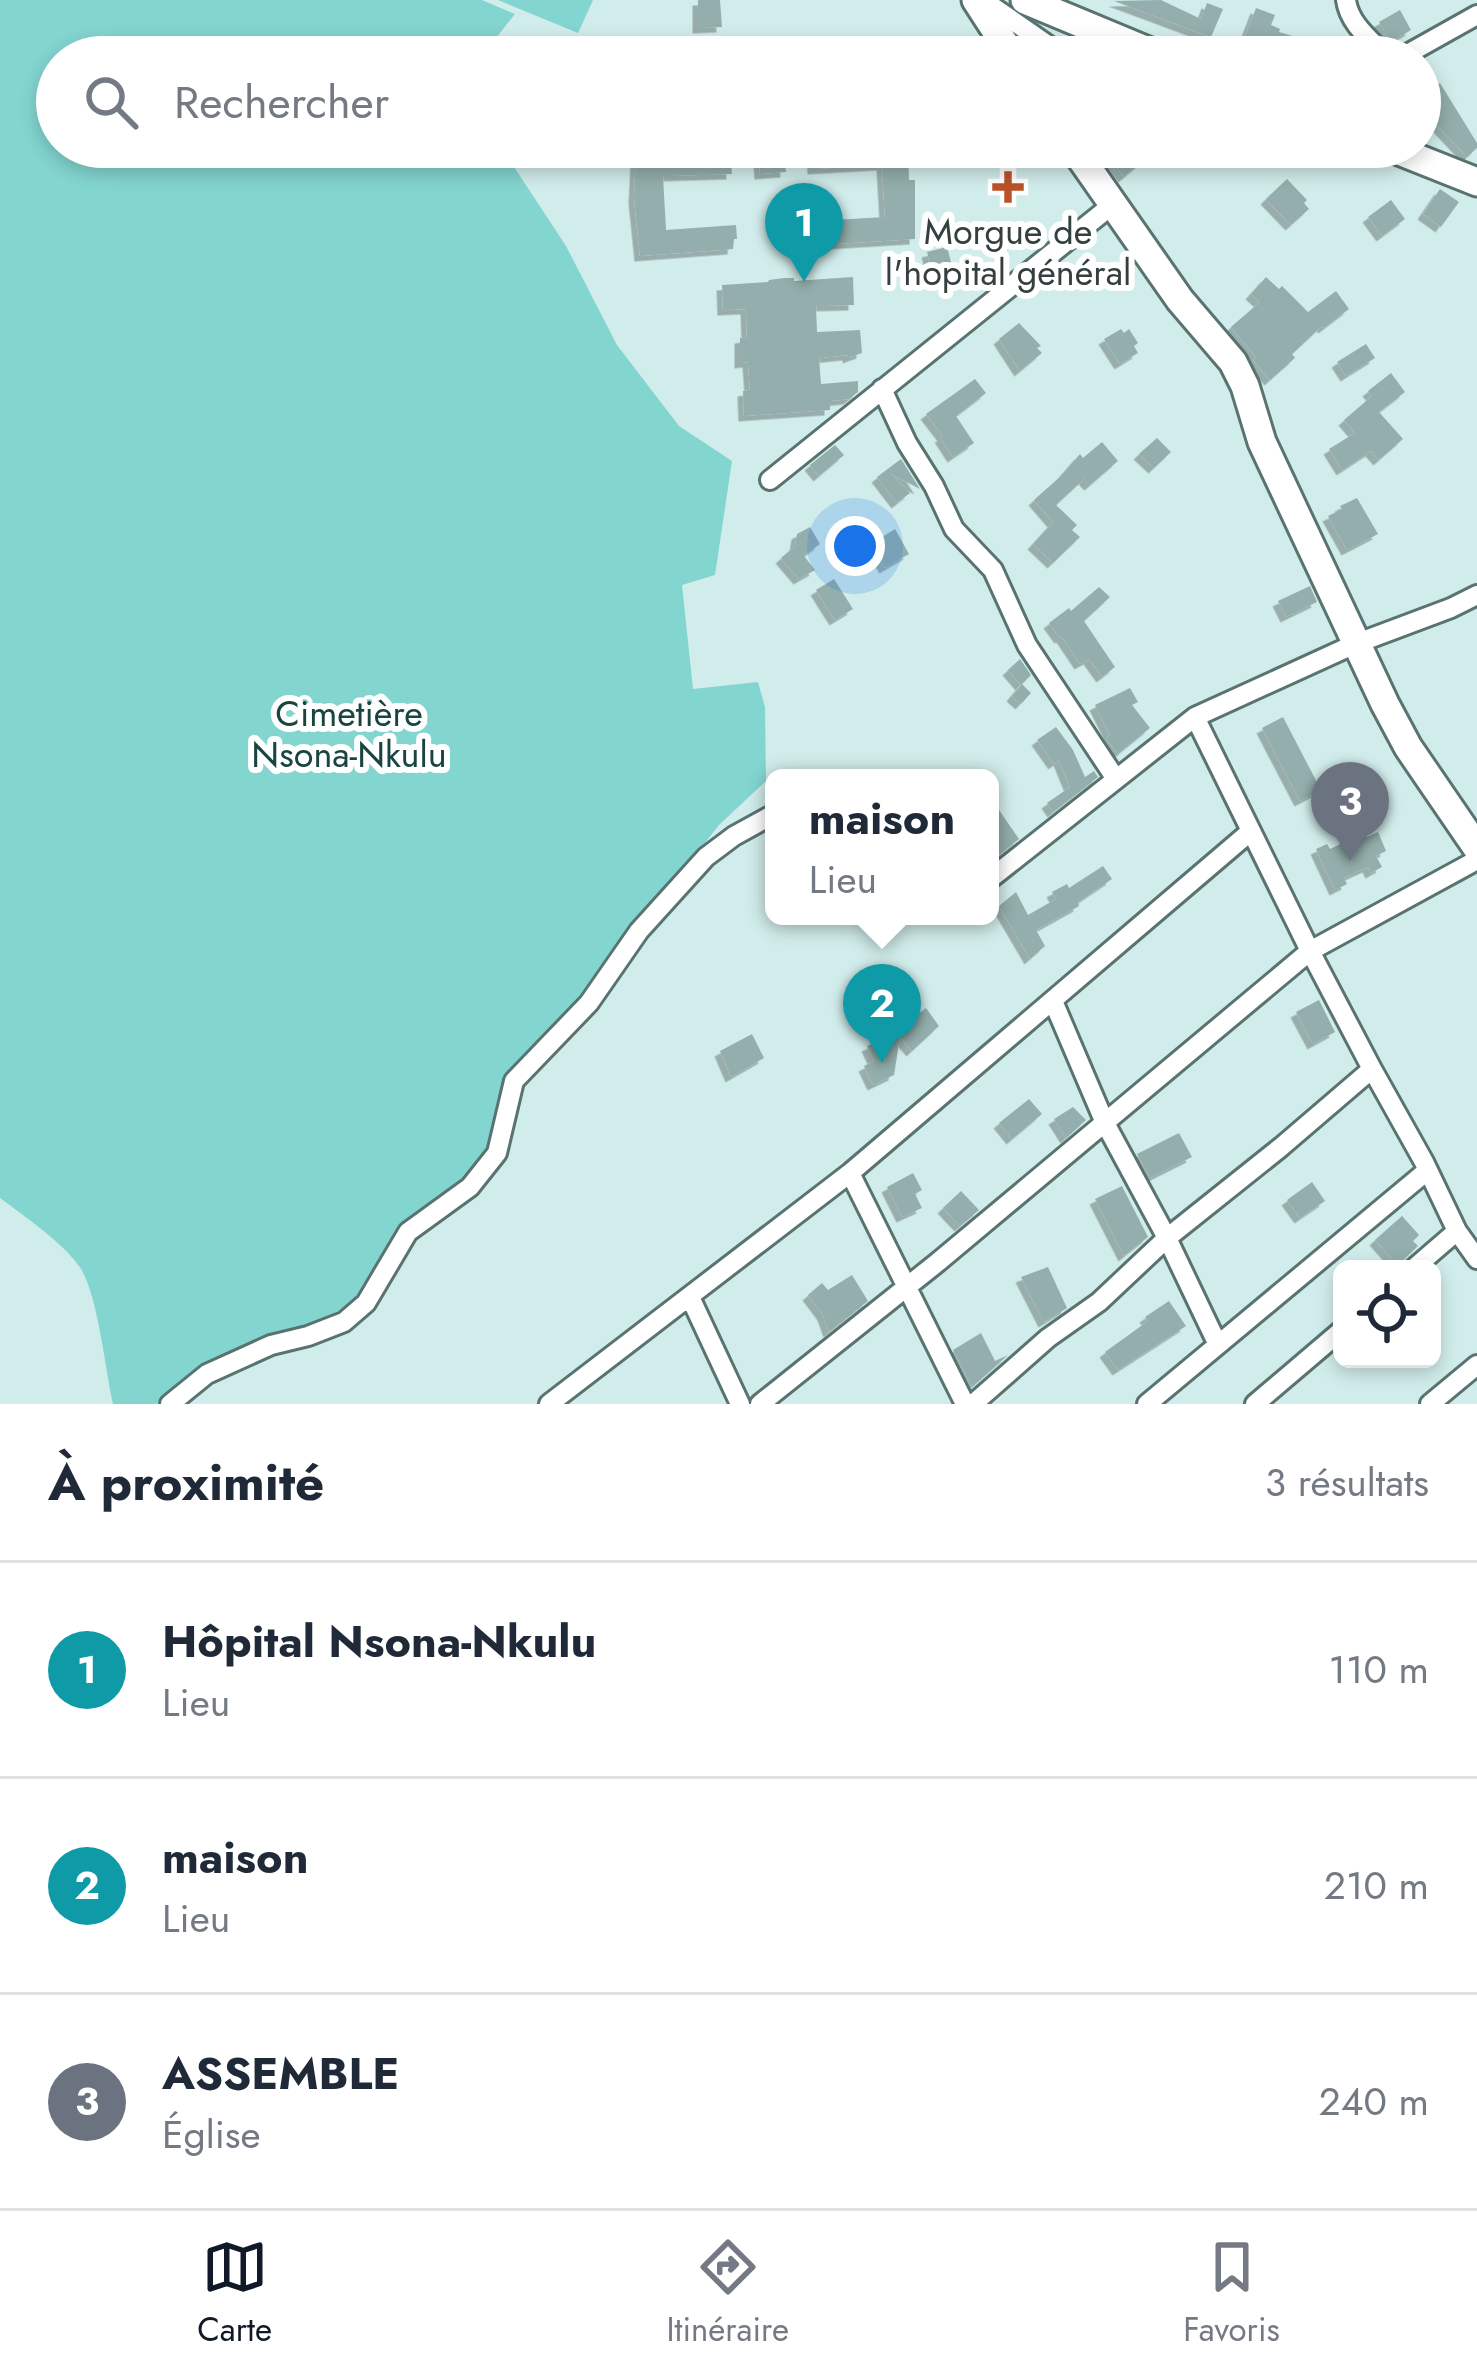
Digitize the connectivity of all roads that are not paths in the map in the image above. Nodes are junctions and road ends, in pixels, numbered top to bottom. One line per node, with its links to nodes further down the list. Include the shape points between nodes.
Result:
1 (980, 0): 5 (street); 6 (street)
2 (1025, 0): 7 (street)
3 (1346, 0): 8 (street)
4 (1477, 15): 9 (street)
5 (1001, 36)
6 (1033, 36)
7 (1112, 36)
8 (1367, 36)
9 (1440, 36)
10 (1087, 168): 13 (street)
11 (1441, 168): 12 (street)
12 (1477, 182)
13 (1112, 205): 14 (street); 17 (street, via 1233,362)
14 (882, 389): 15 (street); 19 (street, via 954,529 994,570 1027,645)
15 (770, 480)
16 (1477, 595): 17 (street)
17 (1355, 644): 18 (street); 22 (street, via 1402,736)
18 (1195, 717): 19 (street); 21 (street)
19 (1116, 778): 24 (street)
20 (765, 819): 40 (street, via 706,857 590,1003 514,1081 497,1153 470,1187 408,1232 358,1312 207,1374)
21 (1251, 832): 25 (street); 26 (street)
22 (1477, 848)
23 (1477, 860): 25 (street)
24 (999, 872)
25 (1310, 952): 27 (street); 28 (street)
26 (1053, 1001): 28 (street); 30 (street)
27 (1372, 1069): 29 (street); 32 (street)
28 (1105, 1123): 32 (street); 35 (street)
29 (1428, 1170): 31 (street); 38 (street)
30 (850, 1173): 35 (street); 36 (street)
31 (1457, 1231): 33 (street); 34 (street)
32 (1167, 1238): 38 (street); 44 (street)
33 (1477, 1259)
34 (1423, 1260)
35 (907, 1287): 43 (street); 44 (street)
36 (690, 1297): 41 (street); 42 (street)
37 (1333, 1338): 46 (street)
38 (1218, 1345): 45 (street)
39 (1477, 1365): 47 (street)
40 (170, 1404)
41 (549, 1404)
42 (740, 1404)
43 (760, 1404)
44 (969, 1404)
45 (1148, 1404)
46 (1255, 1404)
47 (1430, 1404)

